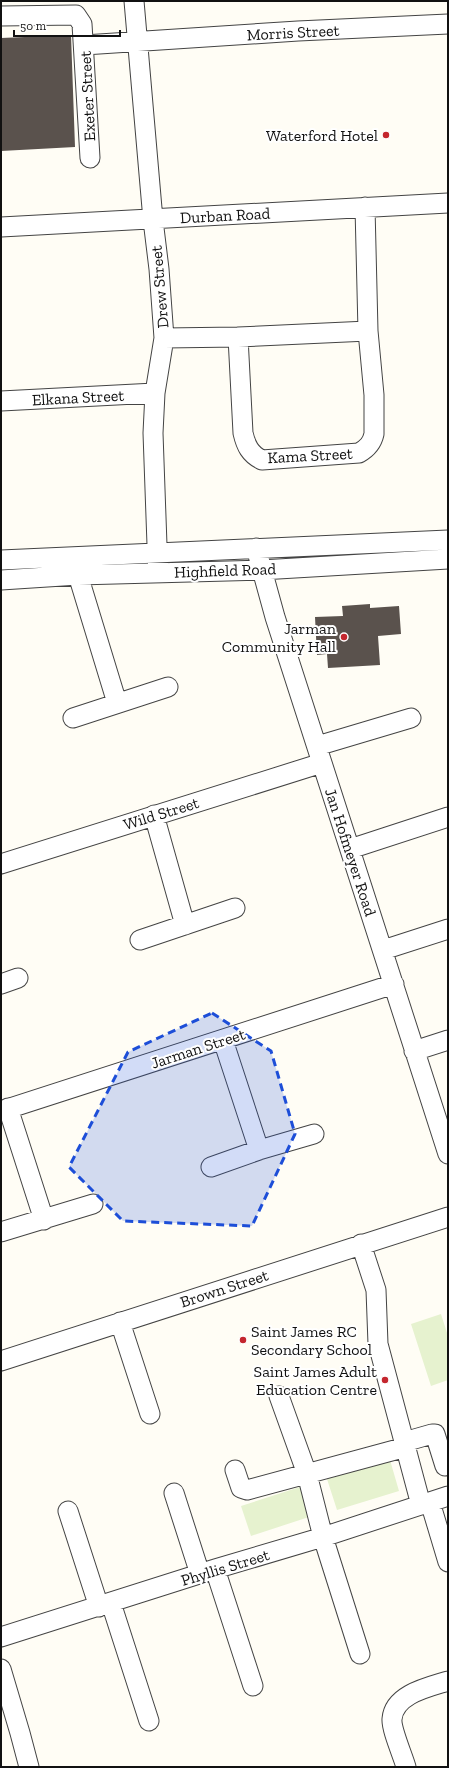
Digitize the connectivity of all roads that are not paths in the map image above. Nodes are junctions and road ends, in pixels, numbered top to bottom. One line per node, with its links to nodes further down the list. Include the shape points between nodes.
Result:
1 (134, 1): 4 (street, Drew Street)
2 (1, 16): 5 (street, Exeter Street, via 76,15 82,24)
3 (448, 24): 4 (street, Morris Street)
4 (138, 42): 5 (street, Morris Street); 9 (street, Drew Street)
5 (84, 45): 6 (street, Exeter Street)
6 (90, 158)
7 (448, 203): 8 (street, Durban Road)
8 (365, 207): 9 (street, Durban Road); 11 (street, Kama Street)
9 (153, 220): 10 (street, Durban Road); 13 (street, Drew Street)
10 (1, 227)
11 (368, 331): 12 (street); 12 (street, Kama Street, via 374,402 374,434 370,445 360,453 262,460 249,451 244,439)
12 (238, 337): 13 (street)
13 (164, 338): 14 (street, Drew Street)
14 (155, 393): 15 (street, Elkana Street); 18 (street, Drew Street, via 153,433)
15 (1, 401)
16 (448, 540): 17 (street, Highfield Road)
17 (256, 548): 18 (street, Highfield Road); 21 (street, Jan Hofmeyer Road)
18 (157, 553): 20 (street, Highfield Road); 22 (street, Drew Street)
19 (448, 559): 21 (street, Highfield Road)
20 (1, 560)
21 (261, 570): 22 (street, Highfield Road); 29 (street, Jan Hofmeyer Road)
22 (158, 573): 23 (street, Highfield Road)
23 (78, 575): 24 (street, Highfield Road); 26 (street)
24 (1, 580)
25 (168, 687): 26 (street)
26 (117, 703): 27 (street)
27 (73, 718)
28 (411, 718): 29 (street, Wild Street)
29 (319, 755): 30 (street, Wild Street); 32 (street, Jan Hofmeyer Road)
30 (154, 815): 33 (street, Wild Street); 35 (street)
31 (448, 817): 32 (street)
32 (350, 849): 38 (street, Jan Hofmeyer Road)
33 (1, 864)
34 (235, 908): 35 (street)
35 (185, 925): 37 (street)
36 (448, 929): 38 (street)
37 (140, 940)
38 (382, 950): 39 (street, Jan Hofmeyer Road)
39 (394, 984): 40 (street, Jarman Street); 42 (street, Jan Hofmeyer Road)
40 (223, 1040): 43 (street, Jarman Street); 45 (street)
41 (448, 1040): 42 (street)
42 (414, 1050): 46 (street, Jan Hofmeyer Road)
43 (4, 1110): 50 (street)
44 (314, 1134): 45 (street)
45 (259, 1150): 47 (street)
46 (448, 1152)
47 (211, 1167)
48 (93, 1204): 50 (street)
49 (448, 1216): 52 (street, Brown Street)
50 (44, 1220): 51 (street)
51 (1, 1232)
52 (361, 1244): 53 (street, Brown Street); 57 (street, via 376,1290 378,1344)
53 (120, 1322): 54 (street, Brown Street); 56 (street)
54 (1, 1360)
55 (279, 1396): 60 (street)
56 (150, 1414)
57 (405, 1444): 58 (street, via 435,1434); 60 (street); 63 (street)
58 (446, 1466)
59 (236, 1470): 60 (street, via 244,1490)
60 (307, 1474): 65 (street)
61 (174, 1493): 67 (street)
62 (448, 1496): 63 (street, Phyllis Street)
63 (426, 1503): 65 (street, Phyllis Street); 66 (street)
64 (68, 1511): 68 (street)
65 (324, 1537): 67 (street, Phyllis Street); 70 (street)
66 (448, 1562)
67 (208, 1572): 68 (street, Phyllis Street); 73 (street)
68 (105, 1605): 69 (street, Phyllis Street); 74 (street)
69 (1, 1637)
70 (360, 1654)
71 (1, 1668): 75 (street)
72 (448, 1681): 76 (street, via 416,1692 397,1707 392,1721)
73 (253, 1686)
74 (149, 1721)
75 (29, 1767)
76 (406, 1767)

